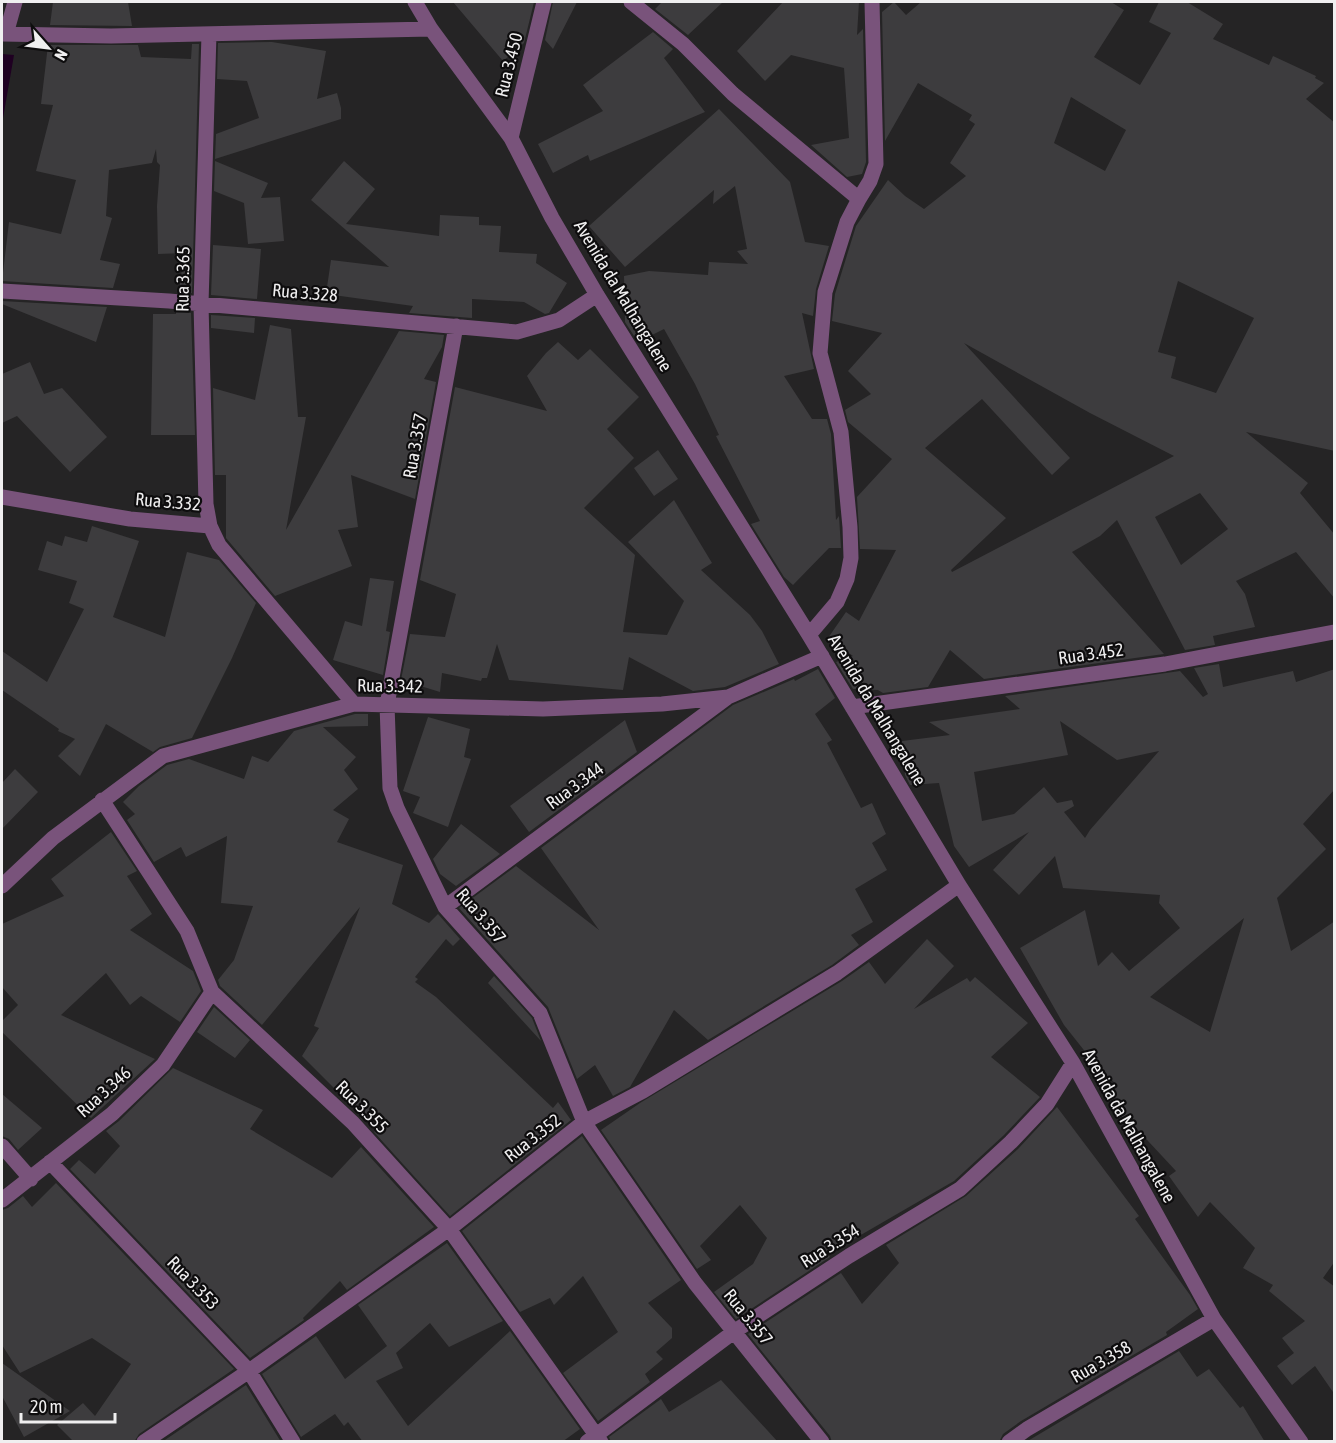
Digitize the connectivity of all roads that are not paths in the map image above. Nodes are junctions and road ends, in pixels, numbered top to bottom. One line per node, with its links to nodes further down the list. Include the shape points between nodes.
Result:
1 (15, 2): 7 (street)
2 (415, 2): 6 (street, Avenida da Malhangalene)
3 (544, 2): 9 (street, Rua 3.450)
4 (631, 2): 10 (street)
5 (872, 2): 10 (street, via 876,164)
6 (431, 29): 8 (street); 9 (street, Avenida da Malhangalene)
7 (4, 34): 8 (street)
8 (209, 34): 13 (street, Rua 3.365)
9 (511, 138): 12 (street, Avenida da Malhangalene)
10 (859, 199): 18 (street, via 825,292 820,353 841,432 851,558 837,602)
11 (2, 291): 13 (street, Rua 3.328)
12 (597, 295): 14 (street, Rua 3.328, via 559,320 517,332); 18 (street, Avenida da Malhangalene)
13 (201, 304): 14 (street, Rua 3.328); 16 (street, Rua 3.365, via 206,504)
14 (456, 326): 22 (street, Rua 3.357)
15 (2, 498): 16 (street, Rua 3.332, via 130,519)
16 (210, 525): 21 (street, Rua 3.332, via 219,545)
17 (1335, 632): 23 (street, Rua 3.452, via 1165,664)
18 (810, 634): 19 (street, Avenida da Malhangalene)
19 (822, 656): 20 (street, Rua 3.342); 23 (street, Avenida da Malhangalene)
20 (728, 697): 22 (street, Rua 3.342, via 543,709); 27 (street, Rua 3.344)
21 (354, 704): 22 (street, Rua 3.342); 24 (street, Rua 3.342, via 163,756)
22 (387, 705): 27 (street, Rua 3.357, via 390,788)
23 (852, 707): 25 (street, Avenida da Malhangalene)
24 (102, 800): 26 (street, Rua 3.342, via 53,838); 28 (street, Rua 3.355, via 187,931)
25 (959, 885): 29 (street, Avenida da Malhangalene); 30 (street, Rua 3.352, via 837,973 643,1091)
26 (2, 886)
27 (445, 907): 30 (street, Rua 3.357, via 540,1013)
28 (212, 992): 32 (street, Rua 3.346, via 162,1065 112,1114); 35 (street, Rua 3.355, via 353,1123)
29 (1073, 1063): 36 (street, Avenida da Malhangalene); 37 (street, Rua 3.354, via 1047,1104 960,1189)
30 (584, 1122): 35 (street, Rua 3.352); 37 (street, Rua 3.357, via 695,1283)
31 (2, 1146): 33 (street)
32 (50, 1162): 33 (street, Rua 3.346); 38 (street, Rua 3.353)
33 (31, 1179): 34 (street, Rua 3.346)
34 (2, 1200)
35 (449, 1229): 38 (street, Rua 3.352); 39 (street, Rua 3.355)
36 (1214, 1319): 43 (street, Rua 3.358); 44 (street, Avenida da Malhangalene)
37 (735, 1331): 39 (street, Rua 3.354); 42 (street, Rua 3.357)
38 (249, 1371): 40 (street, Rua 3.352); 41 (street, Rua 3.353)
39 (595, 1439)
40 (144, 1442)
41 (293, 1442)
42 (822, 1442)
43 (1009, 1442)
44 (1301, 1442)

